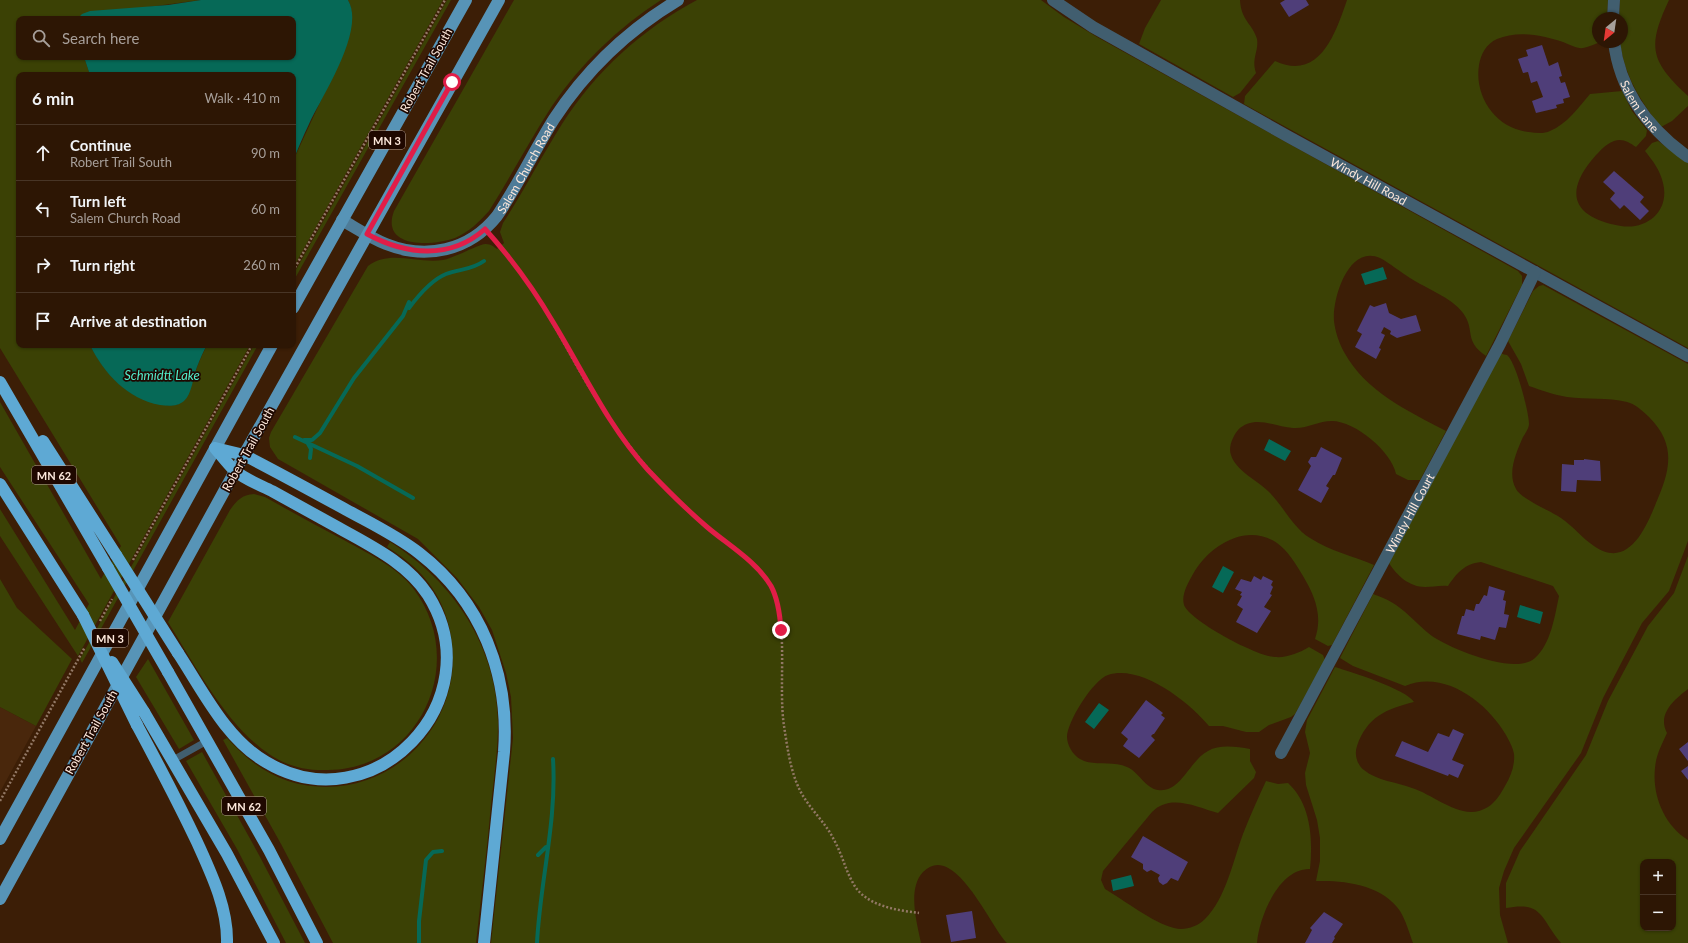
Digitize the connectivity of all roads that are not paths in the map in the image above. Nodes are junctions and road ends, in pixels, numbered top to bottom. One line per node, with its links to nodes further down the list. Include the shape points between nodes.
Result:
1 (466, 0): 9 (main road, Robert Trail South / MN 3)
2 (498, 0): 10 (main road, Robert Trail South / MN 3)
3 (678, 0): 10 (street, Salem Church Road, via 626,37 589,73 557,115 504,204 485,229 454,247 430,252 397,248)
4 (1053, 0): 11 (street, Windy Hill Road, via 1093,27)
5 (1614, 0): 6 (street)
6 (1613, 12)
7 (1615, 48): 8 (street, Salem Lane, via 1622,75 1637,107 1657,131)
8 (1688, 157)
9 (342, 220): 10 (street, Salem Church Road); 12 (main road, Robert Trail South / MN 3)
10 (367, 234): 18 (main road, Robert Trail South / MN 3)
11 (1535, 272): 14 (street, Windy Hill Road); 23 (street, Windy Hill Court, via 1500,344)
12 (296, 303)
13 (270, 348): 17 (main road, MN 3)
14 (1688, 356)
15 (0, 374): 19 (highway, bridge, via 213,707 242,744 280,770 313,778 345,778 389,762 420,734 440,698 446,660 443,631 433,604 414,577 402,566)
16 (0, 382): 22 (highway, MN 62, bridge)
17 (215, 448): 18 (highway); 19 (highway); 25 (main road, MN 3)
18 (244, 455): 19 (main road, Robert Trail South / MN 3); 30 (highway, via 418,552 457,591 483,629 499,675 505,723)
19 (235, 471): 26 (main road, Robert Trail South / MN 3)
20 (0, 484): 21 (highway, MN 62)
21 (83, 616): 24 (highway, MN 62, bridge); 27 (highway, bridge, via 208,866 223,910)
22 (207, 740): 24 (lane); 29 (highway, MN 62, via 269,850)
23 (1281, 753)
24 (173, 760): 28 (highway, MN 62)
25 (0, 839)
26 (0, 898)
27 (227, 943)
28 (274, 943)
29 (317, 943)
30 (484, 943)

